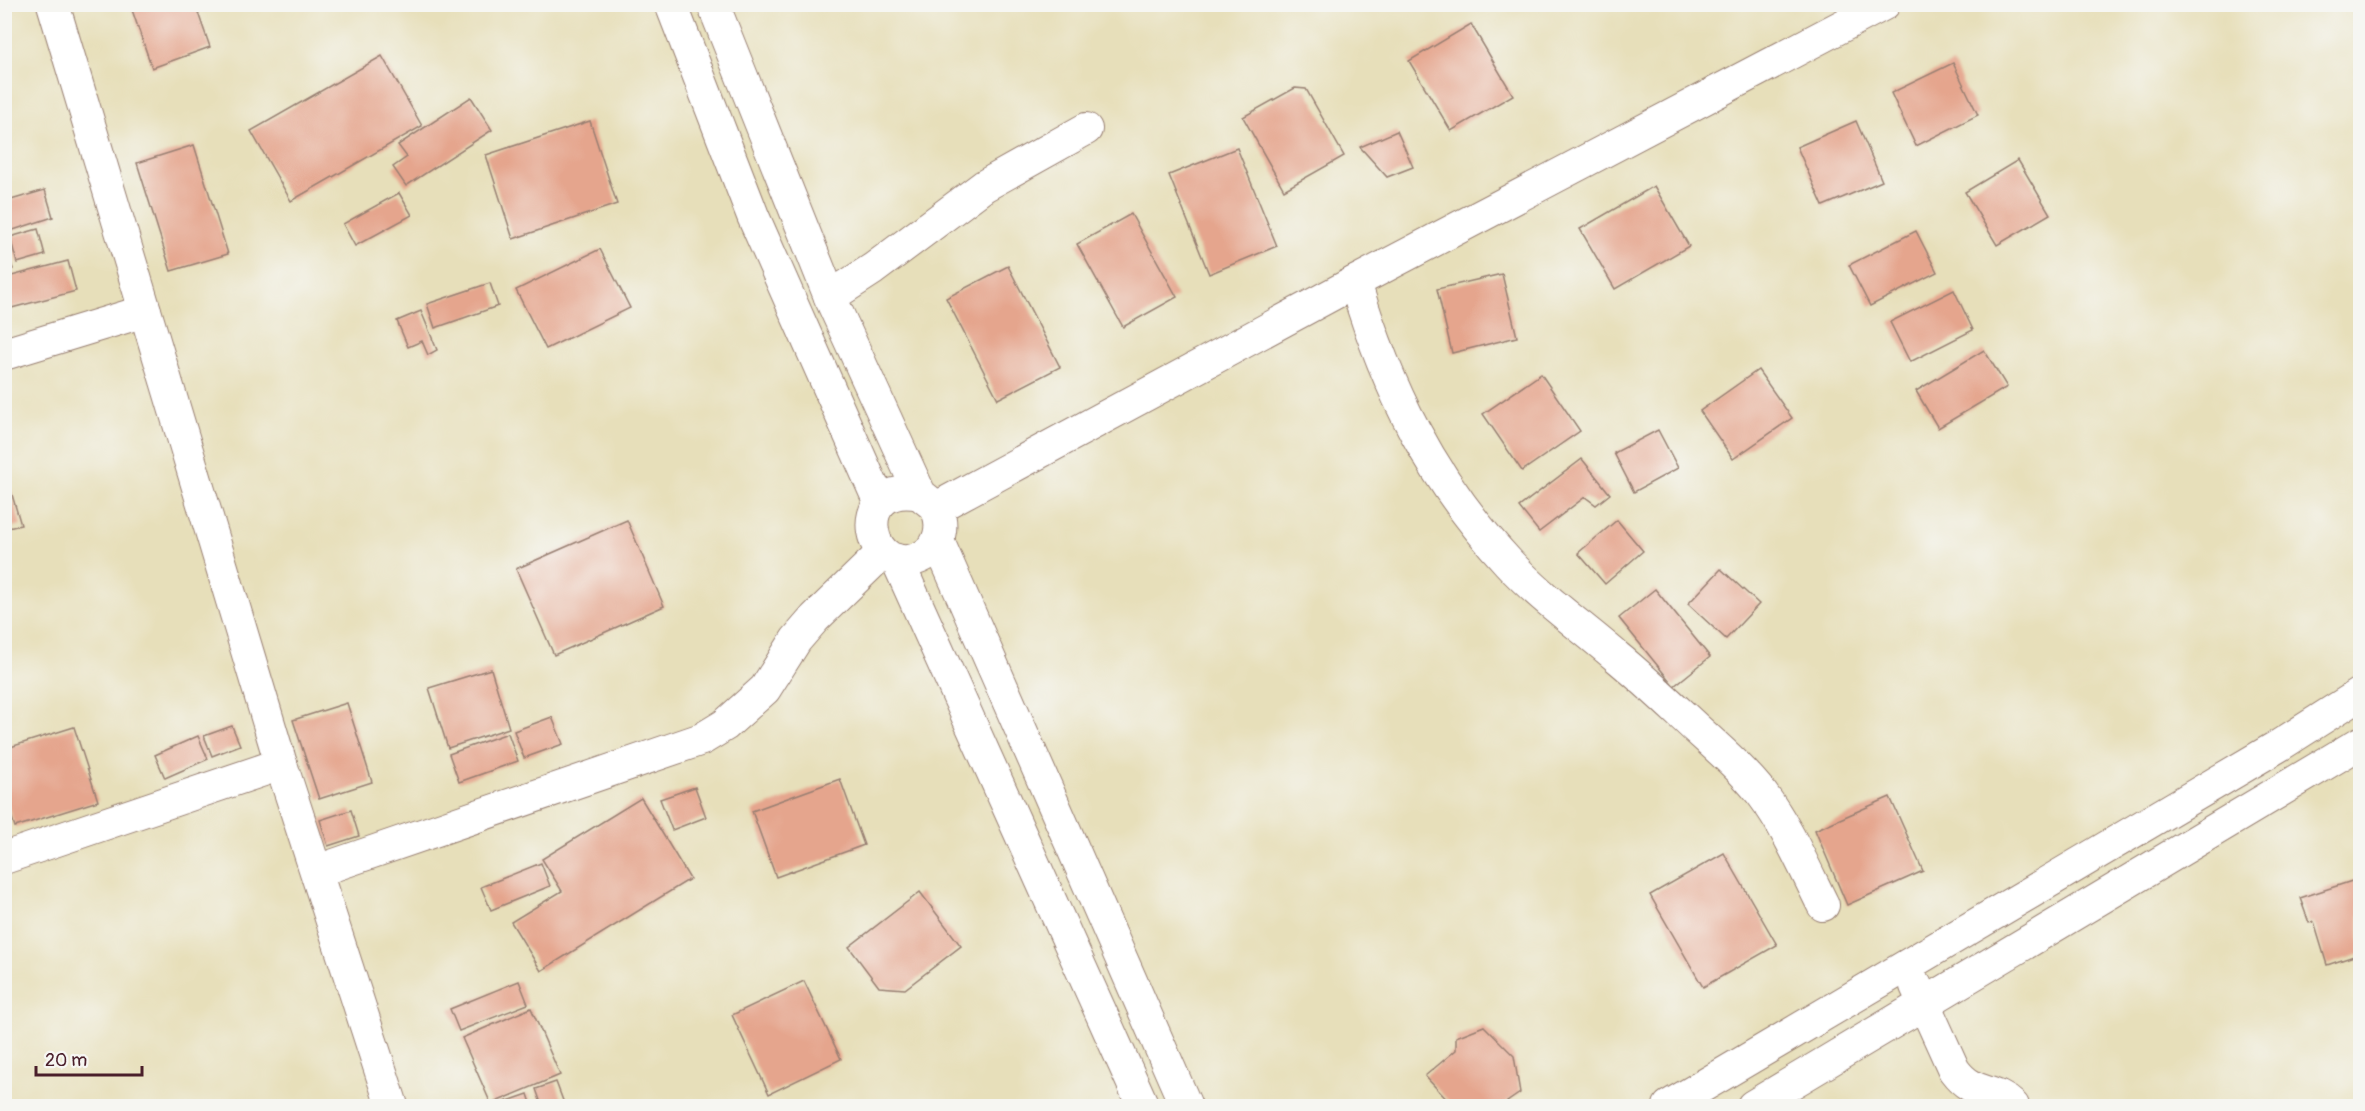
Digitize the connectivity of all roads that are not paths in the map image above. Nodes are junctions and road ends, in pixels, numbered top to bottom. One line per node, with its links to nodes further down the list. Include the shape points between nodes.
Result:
1 (53, 4): 8 (street)
2 (671, 4): 11 (street, via 753,216)
3 (713, 4): 7 (street)
4 (1884, 4): 6 (street)
5 (1086, 129): 7 (street, via 984,186)
6 (1355, 282): 10 (street); 19 (street, via 1373,343 1394,392 1429,458 1470,517 1545,599 1618,657 1741,769 1782,822)
7 (830, 297): 10 (street)
8 (145, 311): 9 (street); 16 (street)
9 (4, 354)
10 (928, 501): 11 (street, via 906,491); 12 (street, via 941,524)
11 (880, 503): 13 (street, via 871,528 874,541)
12 (938, 541): 13 (street, via 928,554 913,561); 24 (street)
13 (890, 556): 18 (street, via 815,618 765,689 725,726 702,739); 23 (street)
14 (2361, 694): 20 (street)
15 (2361, 743): 21 (street)
16 (281, 764): 17 (street); 18 (street)
17 (4, 858)
18 (317, 872): 22 (street)
19 (1823, 904)
20 (1906, 966): 21 (street); 25 (street)
21 (1925, 1004): 26 (street); 27 (street, via 1963,1082 1975,1090 1992,1093)
22 (392, 1107)
23 (1143, 1107)
24 (1186, 1107)
25 (1669, 1107)
26 (1753, 1107)
27 (2013, 1107)

